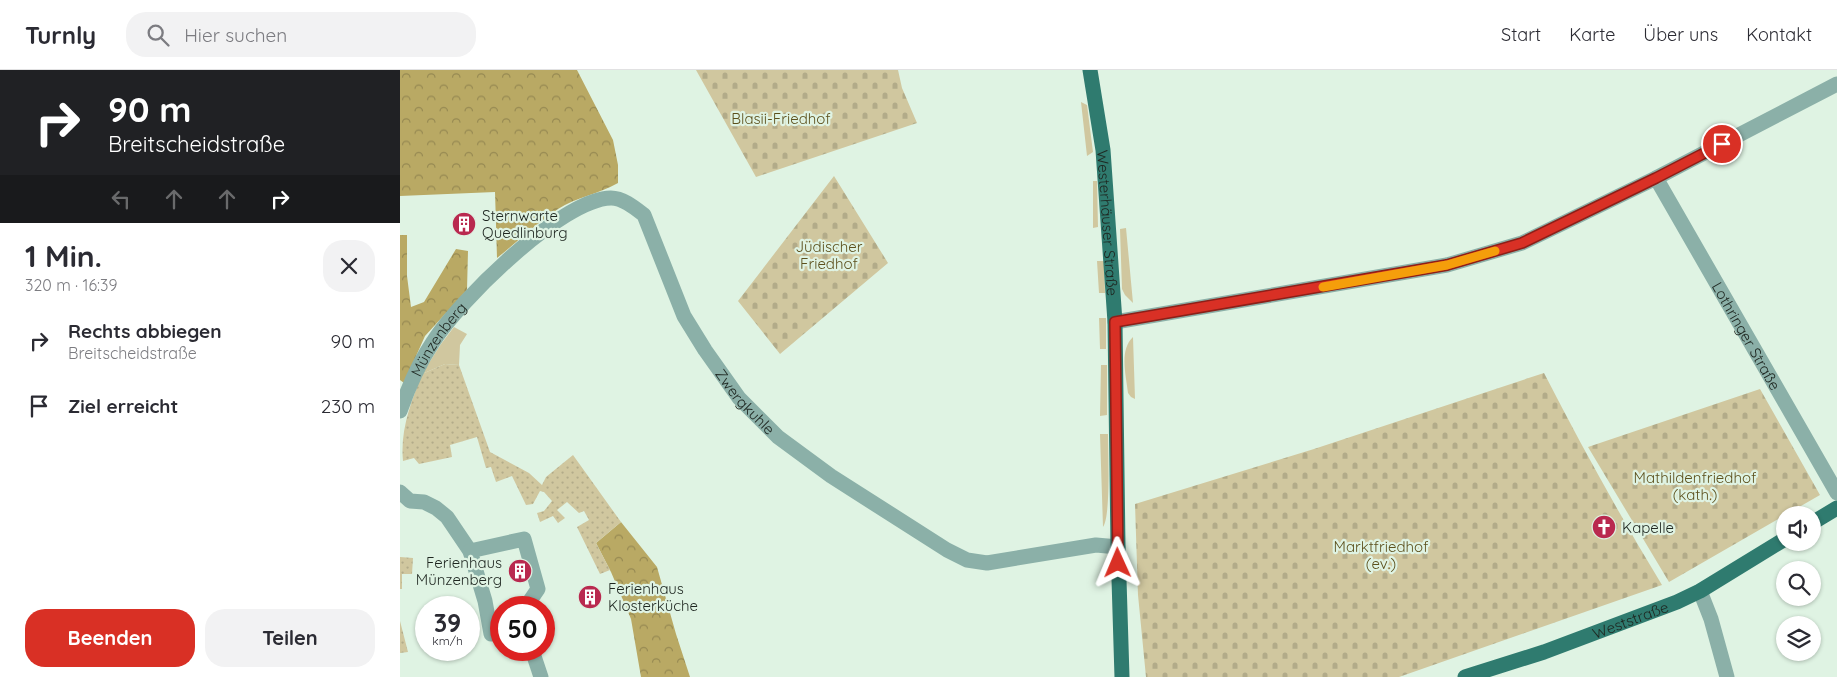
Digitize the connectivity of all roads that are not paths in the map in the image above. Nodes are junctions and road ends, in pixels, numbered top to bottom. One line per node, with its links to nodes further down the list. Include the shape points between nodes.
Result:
1 (1090, 70): 5 (main road, Westerhäuser Straße, via 1103,150)
2 (1837, 84): 3 (street)
3 (1656, 178): 5 (street, via 1522,243 1447,265); 8 (street, Lothringer Straße)
4 (471, 296): 6 (street, Münzenberg, via 433,342); 12 (street, Zwergkuhle, via 565,215 588,203 612,198 631,205 644,216 684,316 739,398 778,437 831,476 967,560 988,563 1096,545)
5 (1115, 322): 12 (main road, Westerhäuser Straße)
6 (400, 411)
7 (400, 492): 13 (street, via 410,501 424,502 447,517)
8 (1837, 493)
9 (1837, 508): 10 (main road)
10 (1821, 518)
11 (1776, 545): 14 (main road, Weststraße)
12 (1118, 547): 19 (main road, Westerhäuser Straße)
13 (470, 551): 15 (street, via 524,540 538,589); 16 (street)
14 (1700, 591): 20 (main road, Weststraße, via 1563,645); 21 (street)
15 (533, 596)
16 (490, 629)
17 (536, 661): 18 (street)
18 (541, 677)
19 (1122, 677)
20 (1465, 677)
21 (1727, 677)

